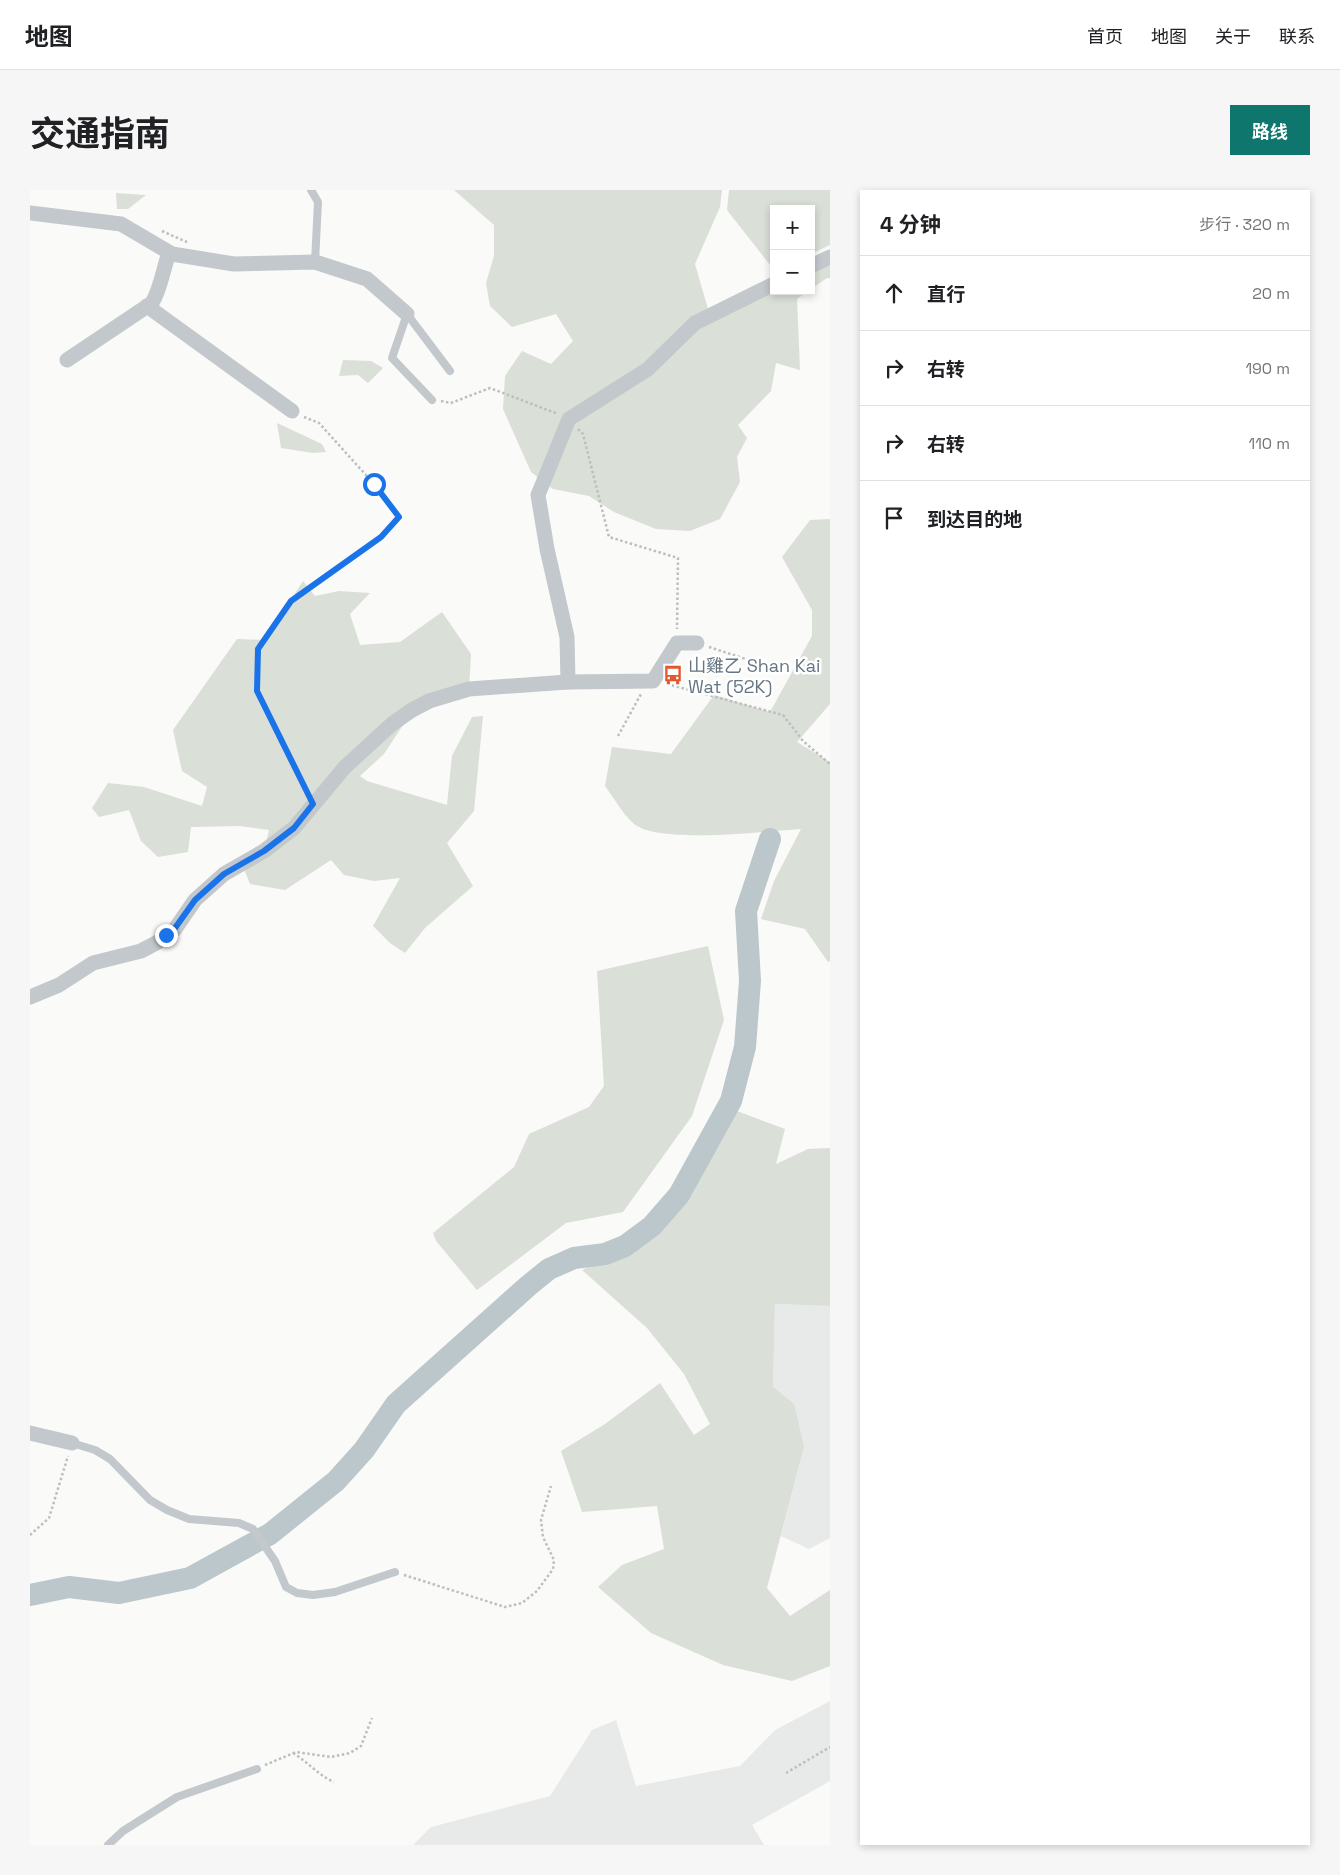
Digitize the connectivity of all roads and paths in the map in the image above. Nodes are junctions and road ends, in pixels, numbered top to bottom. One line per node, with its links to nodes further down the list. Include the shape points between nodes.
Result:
1 (310, 190): 5 (lane, via 318,202)
2 (30, 213): 3 (street, via 121,224)
3 (169, 253): 5 (street, via 234,264); 8 (street, via 156,296)
4 (830, 257): 6 (street)
5 (315, 262): 9 (street, via 367,279)
6 (815, 264)
7 (770, 286): 14 (street, via 695,323 648,369)
8 (147, 306): 10 (street); 13 (street)
9 (406, 314): 11 (lane); 12 (lane, via 392,358)
10 (67, 360)
11 (450, 370)
12 (432, 400): 14 (path, via 451,403 490,388)
13 (292, 410): 22 (path, via 319,423 399,517 381,537 291,601 258,649 257,691)
14 (569, 419): 15 (path, via 582,434 609,537 678,558); 19 (street, via 538,495 567,637)
15 (677, 643): 16 (street); 18 (street)
16 (697, 643): 17 (path)
17 (758, 663)
18 (652, 681): 19 (street); 20 (path, via 642,690); 21 (path, via 783,715 804,741)
19 (568, 682): 22 (street, via 469,689 429,701 392,724 345,768)
20 (618, 736)
21 (830, 764)
22 (313, 804): 23 (street, via 294,828 264,851 224,874 195,900 175,928 158,942 141,951 93,963 59,985)
23 (30, 997)
24 (30, 1433): 25 (street)
25 (72, 1443): 27 (path, via 49,1518); 28 (lane, via 110,1459 150,1500 167,1510 189,1519 239,1523 253,1529 275,1561 286,1587 297,1593 335,1592)
26 (551, 1486): 28 (path, via 541,1520 543,1537 554,1560 553,1569 537,1591 522,1603 505,1607)
27 (30, 1534)
28 (395, 1572)
29 (372, 1718): 31 (path, via 361,1746 350,1753 331,1757)
30 (830, 1747): 33 (path)
31 (294, 1753): 32 (path); 34 (path, via 324,1778)
32 (257, 1769): 35 (lane, via 177,1797 123,1831)
33 (786, 1773)
34 (334, 1782)
35 (108, 1845)

